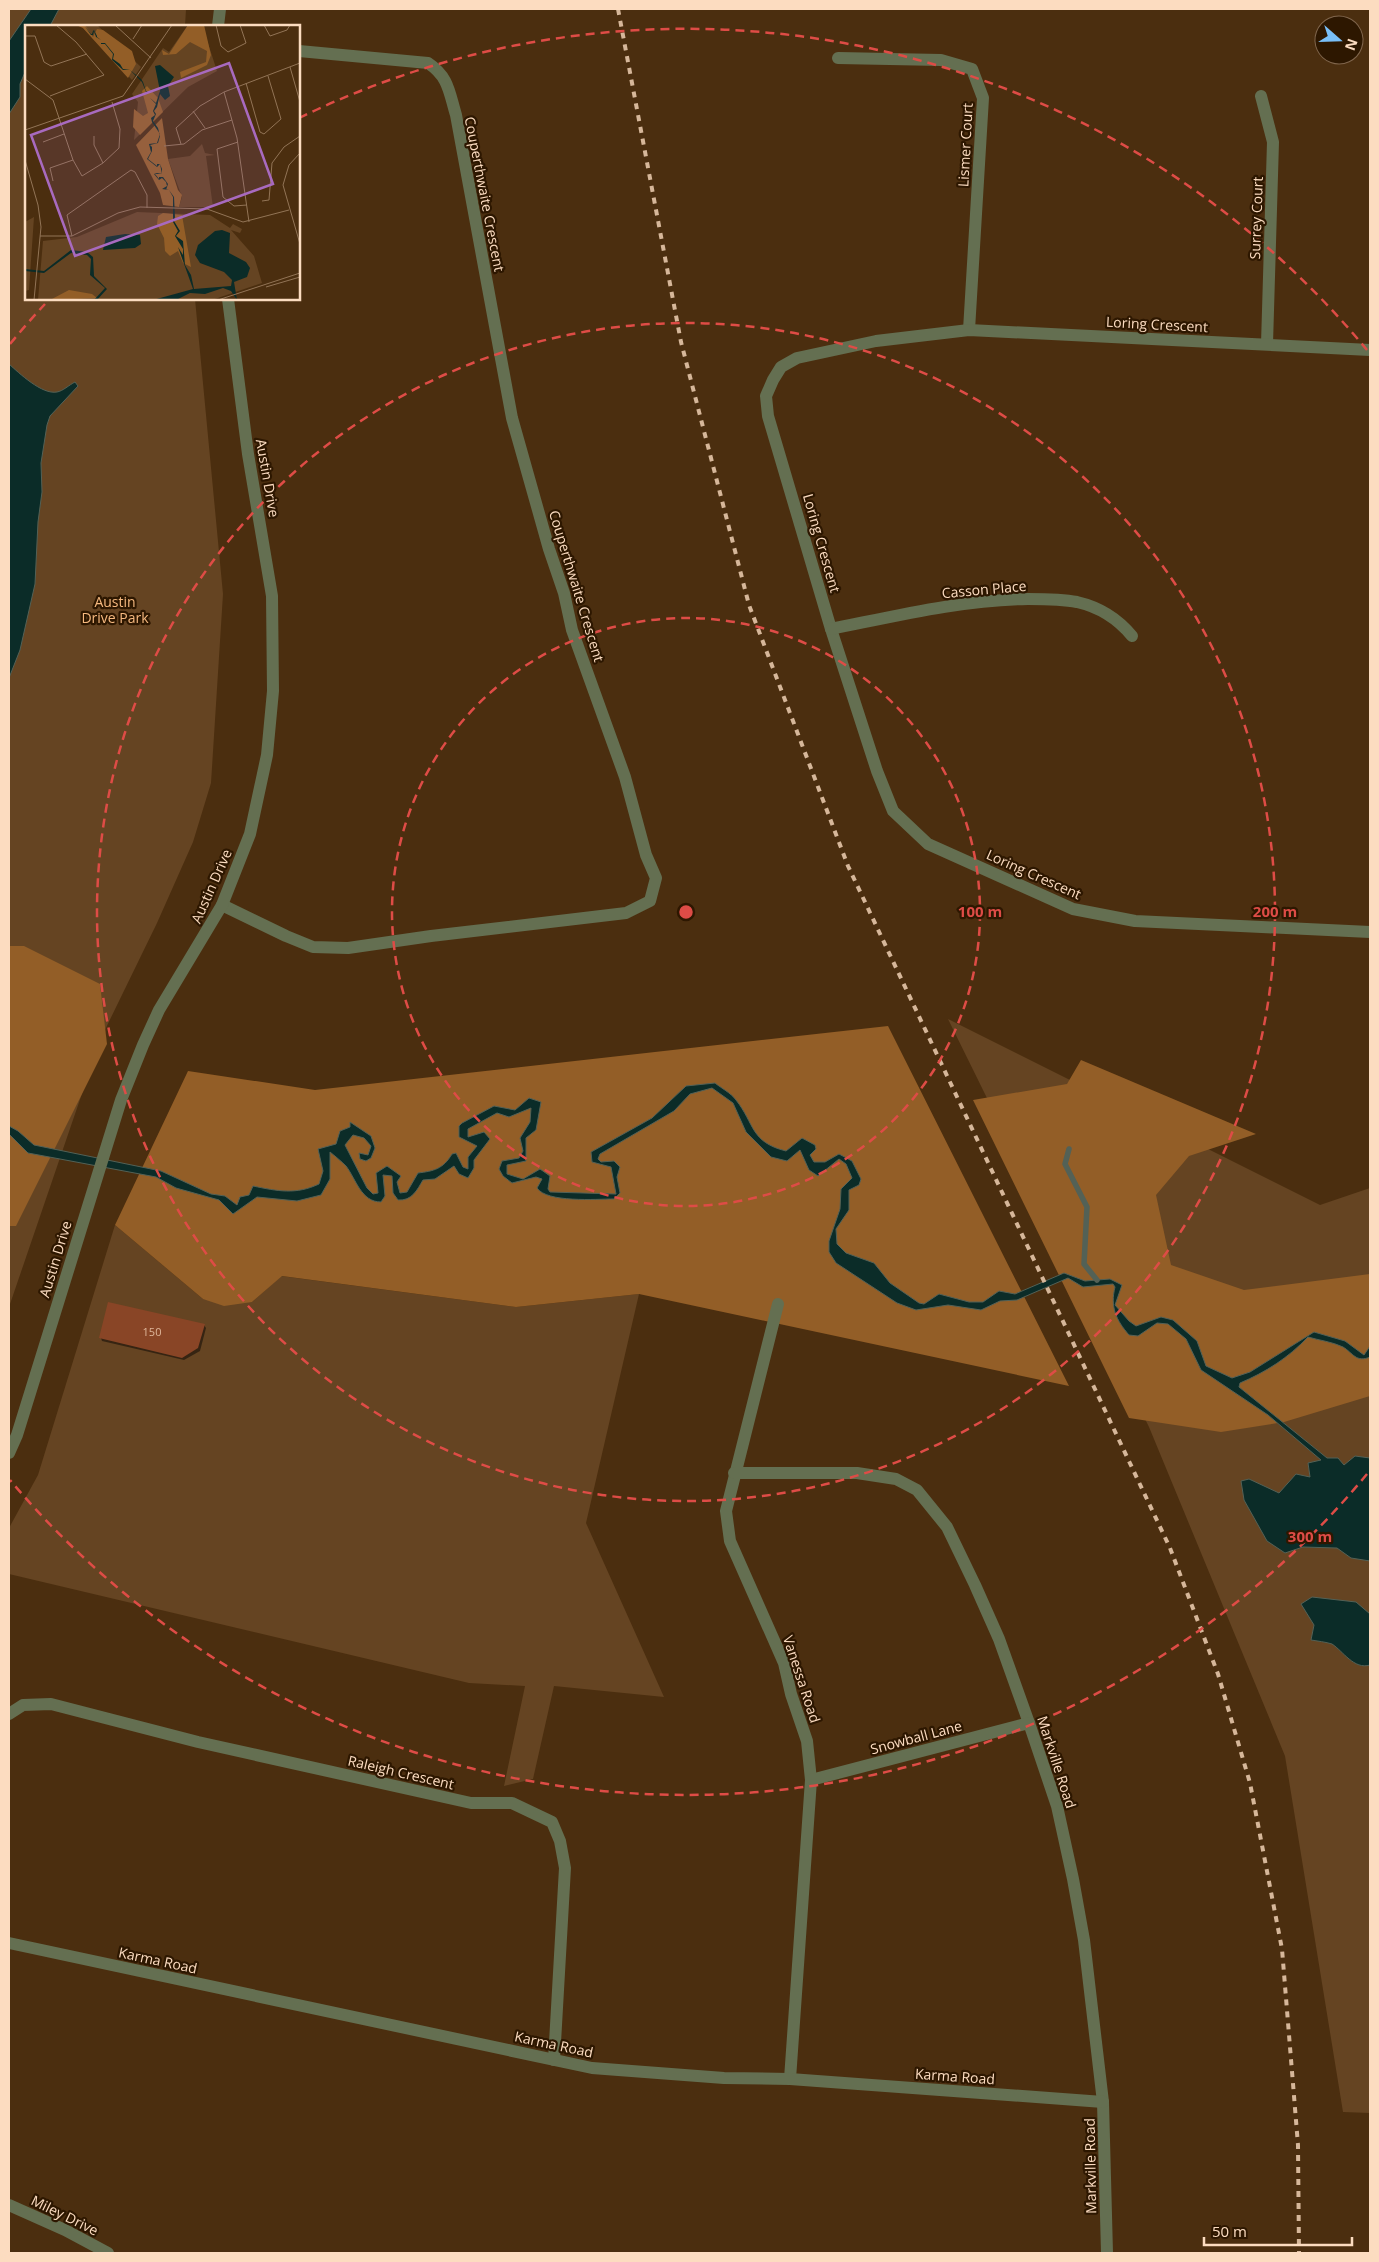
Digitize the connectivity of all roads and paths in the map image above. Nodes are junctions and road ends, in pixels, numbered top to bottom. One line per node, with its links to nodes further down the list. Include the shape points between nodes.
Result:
1 (220, 9): 2 (street)
2 (218, 25)
3 (300, 51): 12 (street, Couperthwaite Crescent, via 428,63 441,71 448,86 512,418 564,592 572,630 625,777 646,855 656,878 650,900 626,913 348,948 313,947)
4 (838, 58): 7 (street, Lismer Court, via 941,60 972,69 983,98)
5 (1261, 96): 8 (street, Surrey Court, via 1273,142)
6 (228, 300): 12 (street, Austin Drive, via 248,454 272,596 273,691 267,756 250,834)
7 (969, 330): 8 (street, Loring Crescent); 10 (street, Loring Crescent, via 876,341 797,358 781,367 773,380 766,396 768,416)
8 (1267, 344): 9 (street, Loring Crescent)
9 (1370, 350)
10 (831, 630): 11 (street, Casson Place, via 997,599 1045,599 1078,602 1103,612 1121,622); 13 (street, Loring Crescent, via 893,812 928,844 1073,909 1108,917)
11 (1132, 636)
12 (222, 905): 15 (street, Austin Drive, via 159,1010 142,1045 100,1164)
13 (1370, 932)
14 (778, 1304): 16 (street, Vanessa Road)
15 (9, 1453)
16 (734, 1473): 18 (street, Markville Road, via 857,1473 896,1479 917,1490 947,1527 999,1638); 19 (street, Vanessa Road, via 726,1511 730,1541 784,1663 807,1741)
17 (9, 1714): 21 (street, Raleigh Crescent, via 22,1706 51,1704 198,1742 471,1803 512,1803 552,1822 560,1841 565,1868)
18 (1029, 1723): 19 (street, Snowball Lane); 23 (street, Markville Road, via 1057,1806 1073,1879 1084,1940)
19 (811, 1780): 22 (street, Vanessa Road)
20 (9, 1943): 21 (street, Karma Road)
21 (554, 2060): 22 (street, Karma Road, via 592,2068 656,2074)
22 (790, 2079): 23 (street, Karma Road)
23 (1103, 2102): 26 (street, Markville Road)
24 (9, 2205): 25 (street, Miley Drive)
25 (108, 2253)
26 (1107, 2253)

